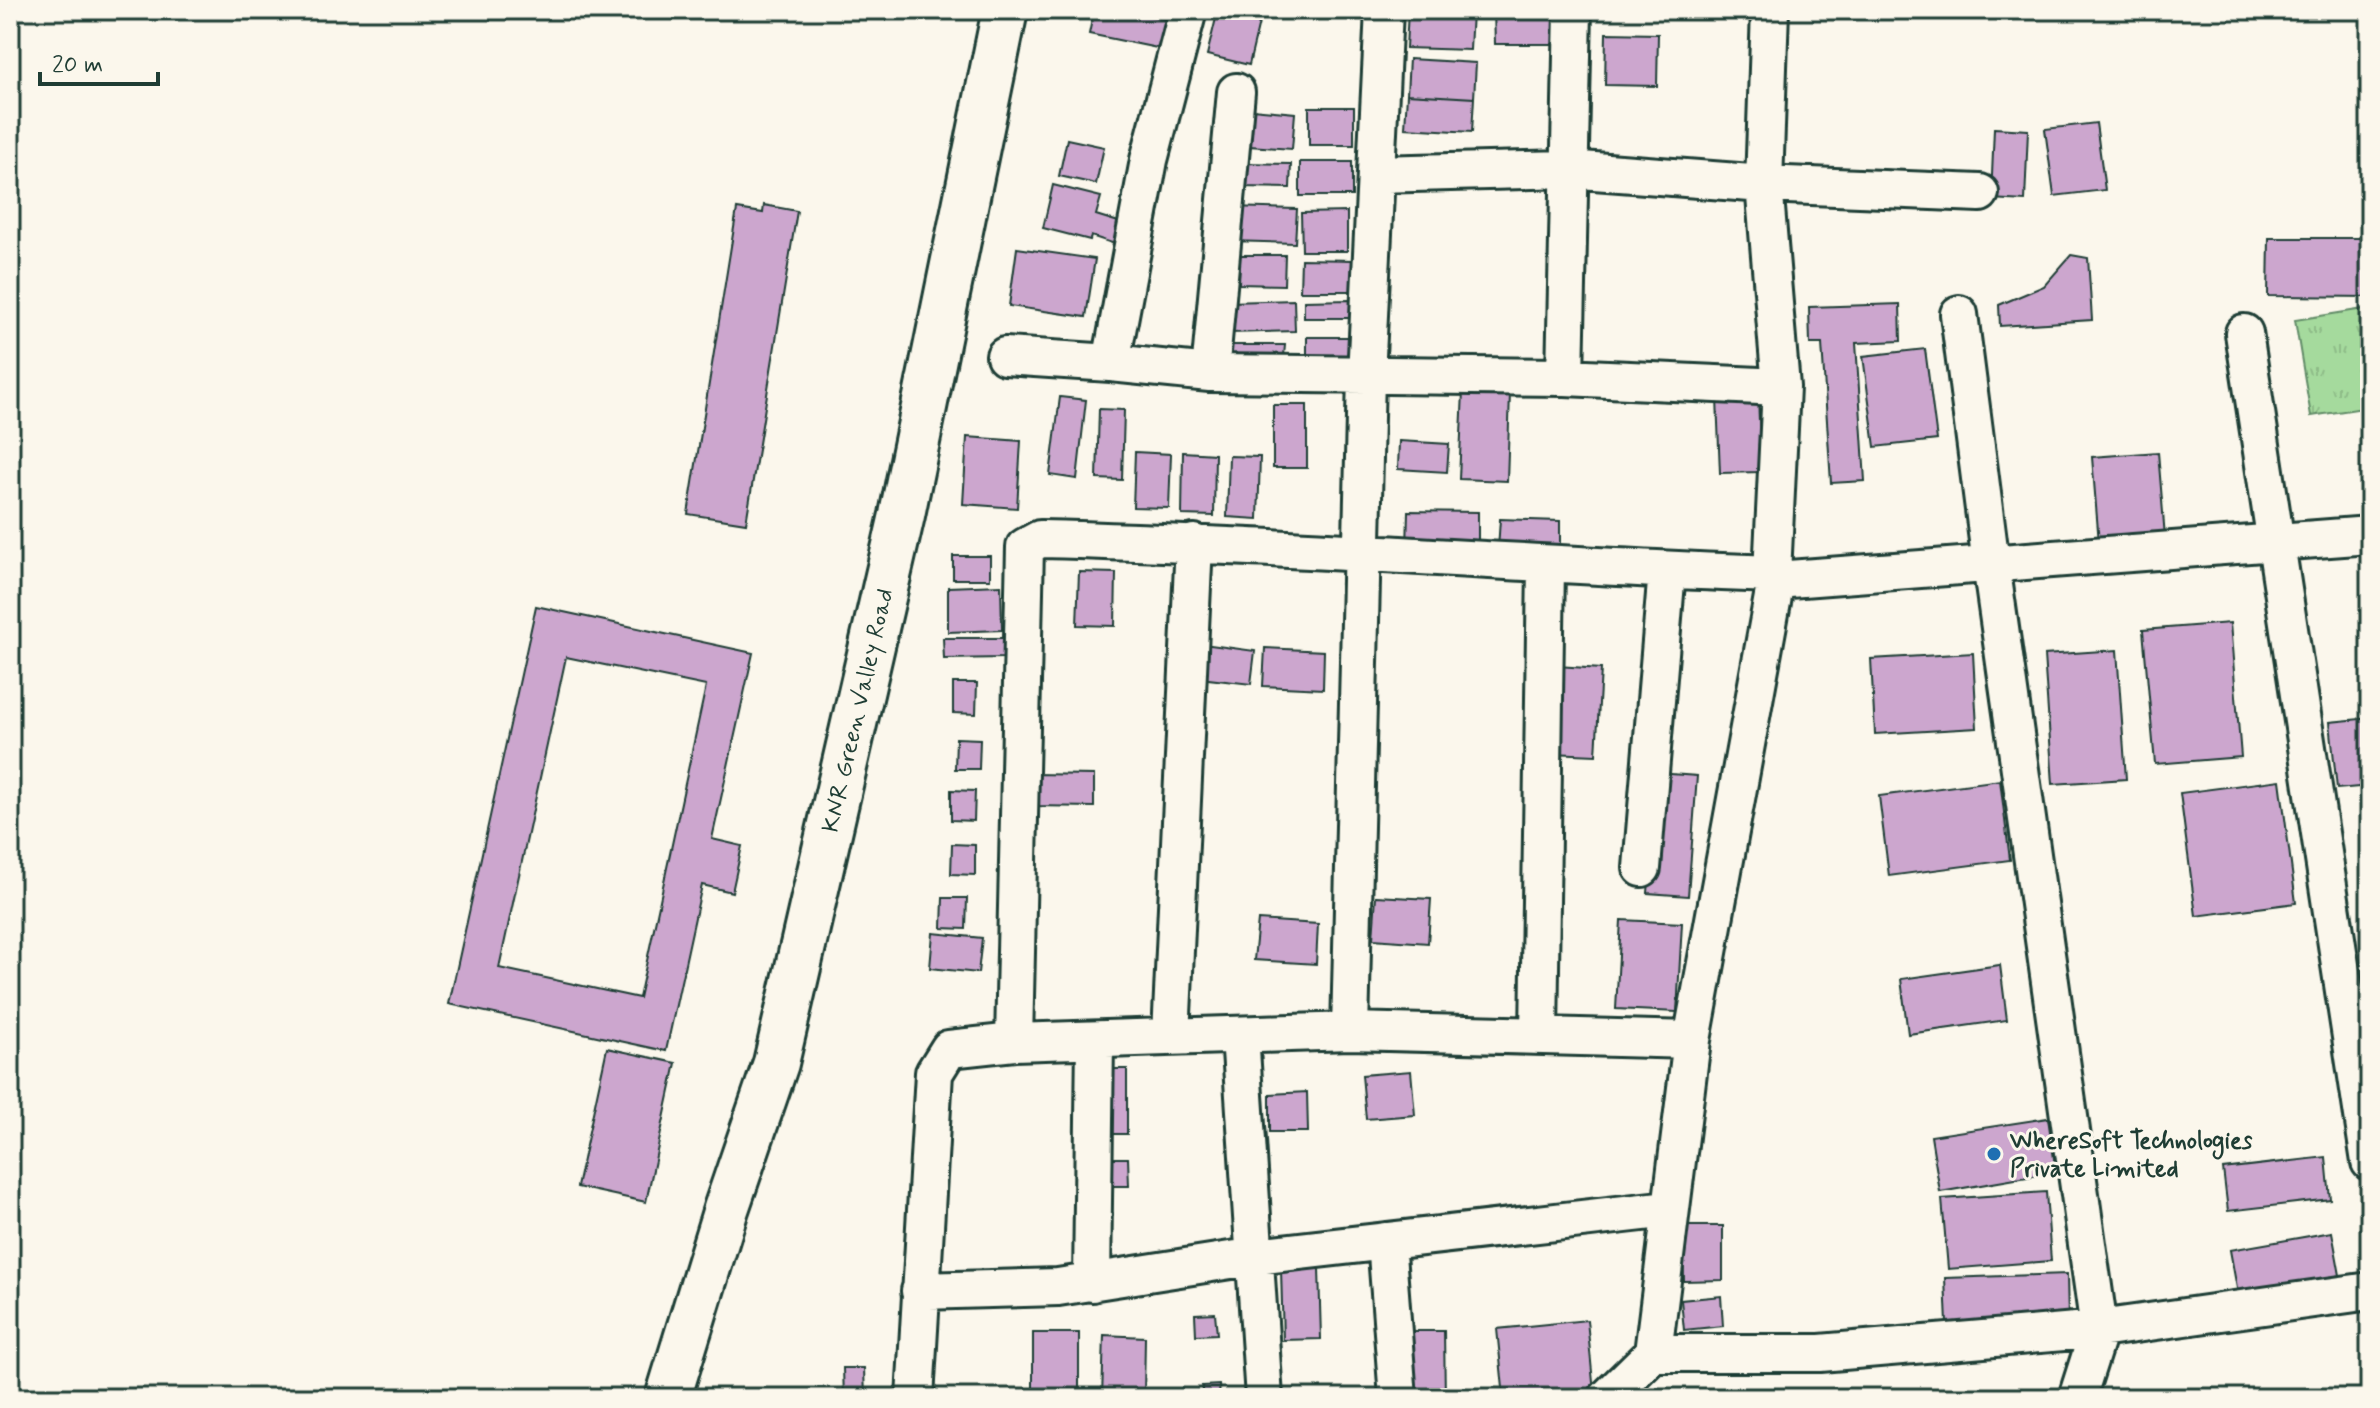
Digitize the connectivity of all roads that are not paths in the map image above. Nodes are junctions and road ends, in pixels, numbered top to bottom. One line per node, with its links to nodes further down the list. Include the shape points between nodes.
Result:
1 (1005, 10): 44 (street, KNR Green Valley Road, via 902,515 776,1063)
2 (1188, 10): 14 (street, via 1149,160)
3 (1384, 10): 8 (street)
4 (1573, 10): 7 (street)
5 (1770, 10): 9 (street)
6 (1236, 92): 15 (street)
7 (1568, 169): 8 (street); 9 (street); 17 (street)
8 (1376, 174): 16 (street)
9 (1764, 184): 10 (street); 18 (street)
10 (1980, 193)
11 (1959, 314): 23 (street)
12 (2244, 333): 20 (street)
13 (1005, 356): 14 (street)
14 (1111, 363): 15 (street)
15 (1210, 373): 16 (street)
16 (1366, 376): 17 (street); 22 (street)
17 (1565, 377): 18 (street)
18 (1781, 387): 26 (street)
19 (2370, 535): 20 (street)
20 (2276, 542): 23 (street); 35 (street)
21 (1194, 543): 22 (street); 30 (street); 34 (street, via 1040,539 1025,547)
22 (1364, 553): 24 (street); 28 (street)
23 (1991, 564): 26 (street); 42 (street)
24 (1546, 565): 25 (street); 31 (street)
25 (1667, 570): 26 (street); 27 (street)
26 (1774, 577): 33 (street)
27 (1642, 868)
28 (1350, 1031): 29 (street); 31 (street)
29 (1240, 1035): 30 (street); 38 (street)
30 (1171, 1036): 32 (street)
31 (1539, 1036): 33 (street)
32 (1095, 1040): 34 (street); 39 (street)
33 (1692, 1040): 36 (street)
34 (1014, 1042): 40 (street, via 949,1049 934,1073)
35 (2370, 1162)
36 (1669, 1209): 37 (street); 43 (street)
37 (1386, 1241): 38 (street); 47 (street)
38 (1256, 1256): 39 (street); 46 (street)
39 (1092, 1283): 40 (street)
40 (920, 1291): 45 (street)
41 (2370, 1291): 42 (street)
42 (2099, 1329): 43 (street, via 1820,1353); 49 (street)
43 (1653, 1353): 48 (street)
44 (668, 1398)
45 (915, 1398)
46 (1264, 1398)
47 (1398, 1398)
48 (1607, 1398)
49 (2077, 1398)

